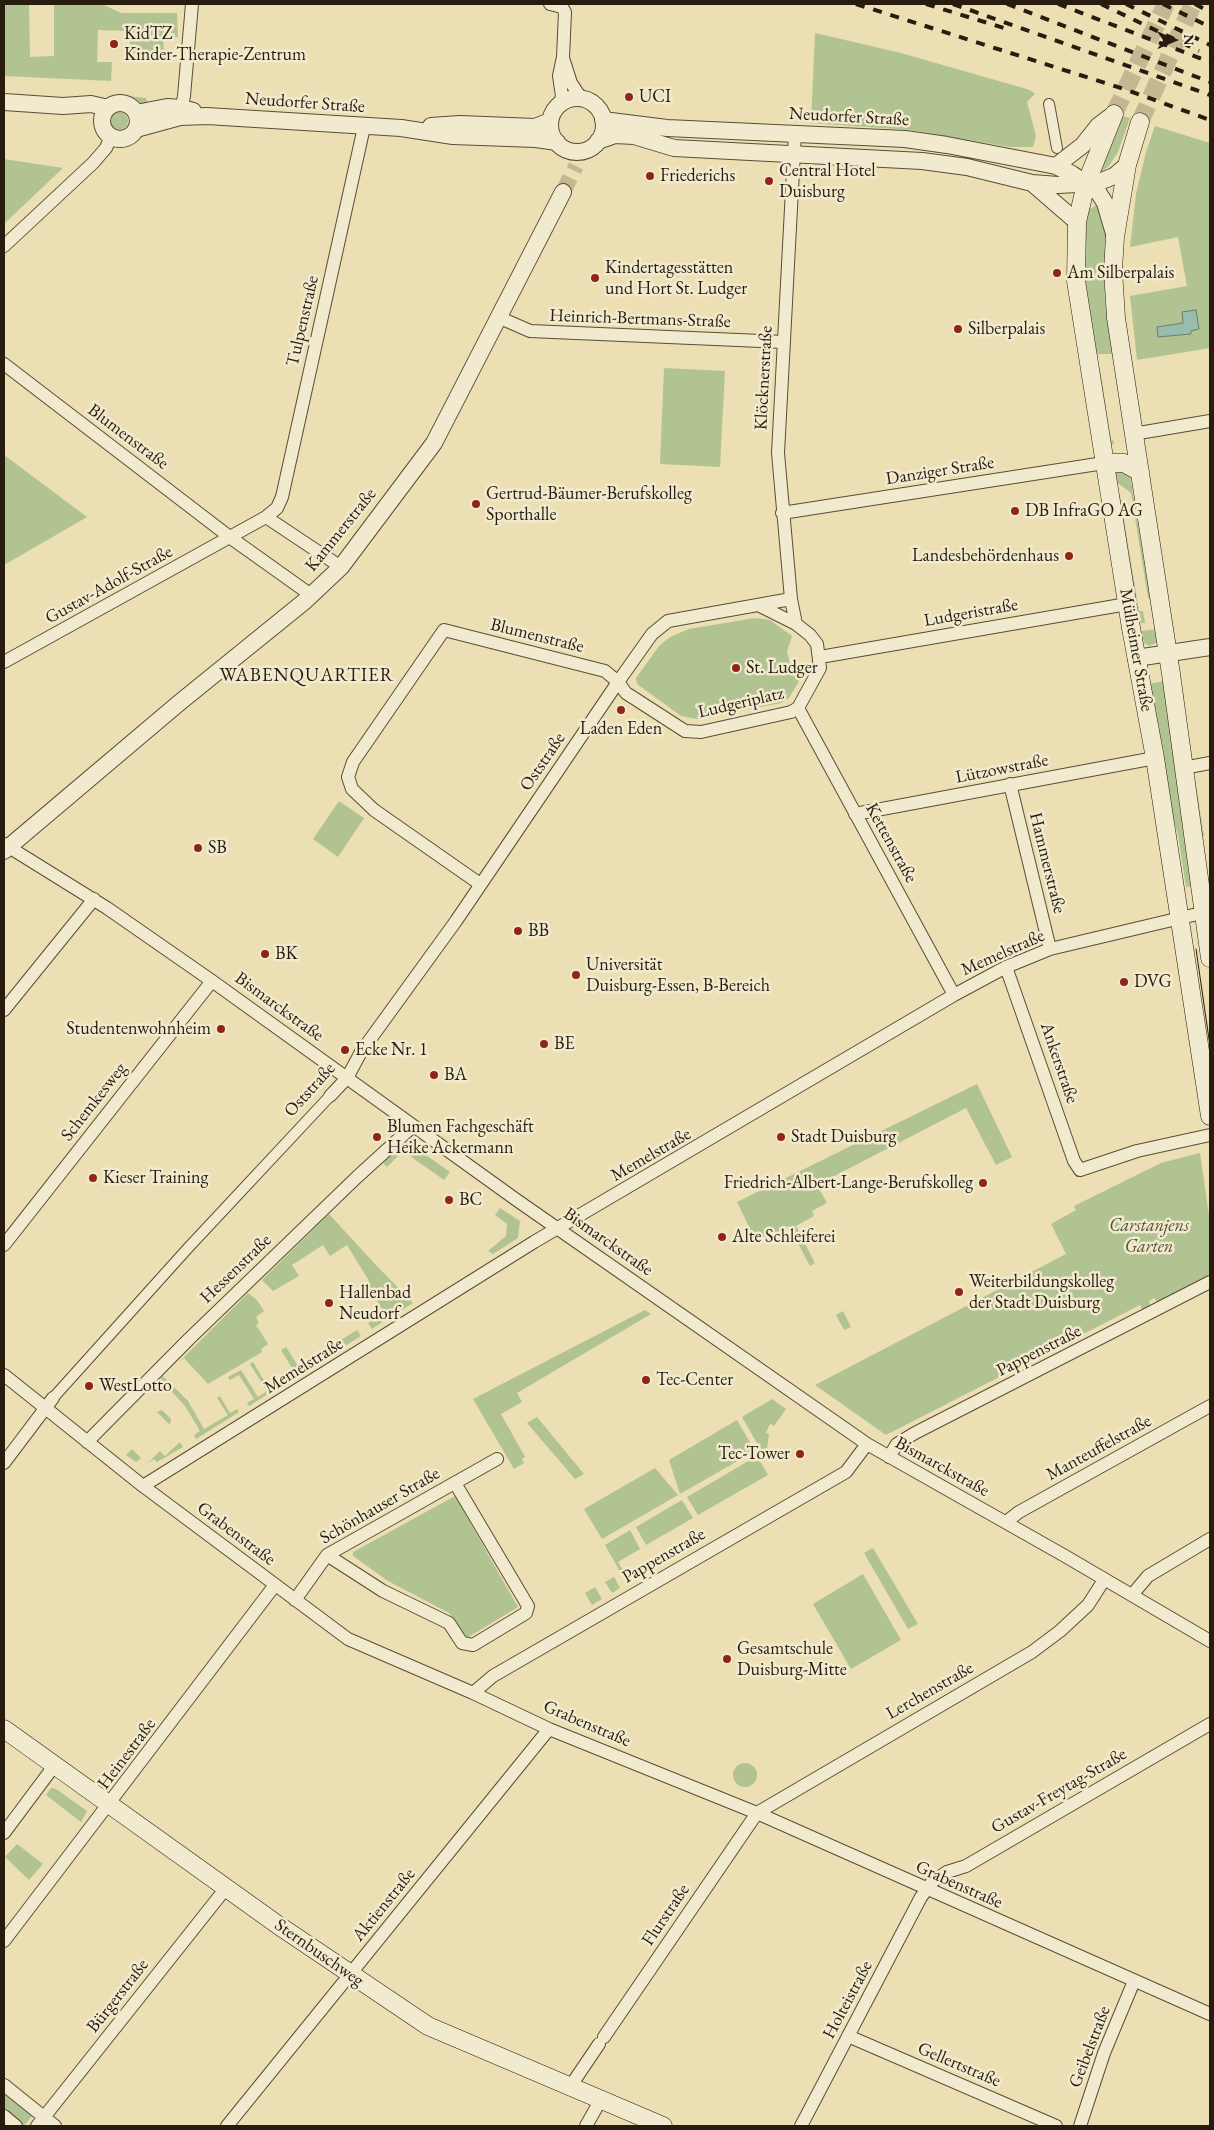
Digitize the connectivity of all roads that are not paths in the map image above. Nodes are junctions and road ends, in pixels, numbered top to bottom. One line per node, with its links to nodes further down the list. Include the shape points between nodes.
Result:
1 (192, 4): 9 (street)
2 (550, 4): 3 (street, via 562,7 565,12)
3 (563, 57): 4 (street, via 571,83); 6 (street, via 559,76)
4 (581, 98): 6 (street); 11 (street, via 596,106)
5 (4, 102): 8 (street)
6 (560, 104): 13 (street)
7 (1049, 104): 21 (street)
8 (105, 112): 12 (street, via 124,104); 18 (street, via 104,129)
9 (181, 113): 12 (street, Neudorfer Straße); 15 (street, Neudorfer Straße)
10 (1114, 114): 24 (street); 26 (main road, Mülheimer Straße)
11 (603, 120): 17 (street, Neudorfer Straße, via 667,128); 19 (street)
12 (136, 121): 18 (street, via 126,138)
13 (550, 121): 16 (street, Neudorfer Straße, via 535,127 460,124); 20 (street)
14 (1140, 122): 23 (main road, Mülheimer Straße)
15 (364, 127): 16 (street, Neudorfer Straße); 39 (street, Tulpenstraße, via 282,497 277,508)
16 (401, 128): 20 (street, Neudorfer Straße, via 453,136)
17 (795, 134): 22 (street, Klöcknerstraße); 24 (street, Neudorfer Straße, via 914,140)
18 (111, 137): 30 (street, via 93,163)
19 (598, 141): 20 (street, via 576,159); 22 (street, via 614,134 634,136 674,148)
20 (556, 142)
21 (1057, 148)
22 (794, 154): 25 (street, via 942,163); 32 (street, Klöcknerstraße)
23 (1127, 165): 26 (street, via 1105,180); 29 (main road, Mülheimer Straße)
24 (1056, 166): 26 (street, Neudorfer Straße)
25 (1032, 183): 26 (street); 28 (street)
26 (1086, 184): 28 (main road, Mülheimer Straße); 29 (street, Neudorfer Straße, via 1098,192 1105,203)
27 (563, 192): 31 (street, Kammerstraße)
28 (1077, 222): 36 (main road, Mülheimer Straße, via 1076,281)
29 (1115, 237): 35 (main road, Mülheimer Straße, via 1116,318)
30 (4, 246)
31 (498, 317): 32 (street, Heinrich-Bertmans-Straße, via 530,331); 41 (street, Kammerstraße, via 434,443)
32 (784, 342): 38 (street, Klöcknerstraße, via 778,453)
33 (4, 364): 40 (street, Blumenstraße)
34 (1210, 421): 35 (street)
35 (1134, 434): 37 (main road, Mülheimer Straße)
36 (1104, 463): 37 (main road, via 1124,463); 38 (street, Danziger Straße); 44 (main road, Mülheimer Straße)
37 (1140, 472): 48 (main road, Mülheimer Straße)
38 (782, 512): 43 (street, Klöcknerstraße)
39 (266, 517): 40 (street); 41 (street)
40 (231, 538): 42 (street, Blumenstraße); 51 (street, Gustav-Adolf-Straße)
41 (341, 567): 42 (street, Kammerstraße)
42 (312, 595): 59 (street, Kammerstraße)
43 (790, 598): 45 (street); 46 (street, Klöcknerstraße)
44 (1127, 604): 49 (street, Ludgeristraße); 50 (main road, Mülheimer Straße)
45 (758, 605): 46 (street); 52 (street, via 668,621 652,634)
46 (796, 624): 49 (street, via 817,644)
47 (1210, 648): 48 (street)
48 (1168, 653): 50 (street); 56 (main road, Mülheimer Straße)
49 (820, 657): 53 (street, Ludgeriplatz, via 815,681)
50 (1136, 658): 54 (main road, Mülheimer Straße)
51 (4, 662)
52 (618, 682): 53 (street, Ludgeriplatz, via 626,693 685,731 701,732 774,717); 60 (street, Oststraße); 60 (street, Blumenstraße, via 605,671 444,630 352,762 348,777 352,789 374,810)
53 (798, 708): 58 (street, Kettenstraße)
54 (1155, 758): 57 (street, Lützowstraße); 63 (main road, Mülheimer Straße)
55 (1210, 763): 56 (street)
56 (1183, 768): 62 (main road, Mülheimer Straße)
57 (1010, 784): 58 (street, Lützowstraße); 64 (street, Hammerstraße)
58 (855, 814): 68 (street, Kettenstraße)
59 (5, 847): 61 (street, Bismarckstraße)
60 (480, 884): 70 (street, Oststraße)
61 (94, 899): 67 (street, Bismarckstraße); 69 (street)
62 (1206, 912): 63 (street, Memelstraße); 65 (main road, Mülheimer Straße)
63 (1180, 918): 64 (street, Memelstraße); 72 (main road, Mülheimer Straße)
64 (1050, 949): 66 (street, Memelstraße)
65 (1210, 958)
66 (1006, 967): 68 (street, Memelstraße); 74 (street, Ankerstraße, via 1074,1161 1080,1170 1137,1151)
67 (212, 980): 70 (street, Bismarckstraße); 76 (street, Schemkesweg)
68 (954, 995): 75 (street, Memelstraße)
69 (4, 1010)
70 (347, 1078): 71 (street, Oststraße); 73 (street, Bismarckstraße)
71 (330, 1096): 79 (street, Oststraße)
72 (1210, 1116)
73 (413, 1126): 75 (street, Bismarckstraße); 81 (street, Hessenstraße, via 189,1339)
74 (1210, 1136)
75 (558, 1228): 82 (street, Bismarckstraße); 87 (street, Memelstraße)
76 (4, 1245)
77 (1210, 1282): 83 (street, Pappenstraße, via 915,1433 897,1444)
78 (4, 1375): 79 (street, Grabenstraße)
79 (48, 1403): 81 (street, Grabenstraße); 85 (street, Oststraße)
80 (1210, 1406): 88 (street, Manteuffelstraße)
81 (88, 1442): 87 (street, Grabenstraße)
82 (867, 1444): 83 (street, Bismarckstraße); 96 (street, Pappenstraße, via 846,1472 493,1676)
83 (889, 1457): 88 (street, Bismarckstraße)
84 (497, 1459): 86 (street, Schönhauser Straße)
85 (4, 1463)
86 (455, 1483): 90 (street, Schönhauser Straße); 90 (street, via 528,1606 526,1613 473,1645 462,1643 449,1623 383,1591)
87 (143, 1486): 92 (street, Grabenstraße)
88 (1006, 1522): 91 (street, Bismarckstraße)
89 (1210, 1539): 93 (street, via 1148,1576)
90 (327, 1555): 94 (street, Schönhauser Straße)
91 (1104, 1580): 93 (street, Bismarckstraße); 102 (street, Lerchenstraße, via 1088,1605 1032,1652)
92 (276, 1586): 94 (street, Grabenstraße); 101 (street, Heinestraße)
93 (1132, 1594): 95 (street, Bismarckstraße)
94 (295, 1600): 96 (street, Grabenstraße, via 348,1639)
95 (1210, 1641)
96 (473, 1693): 99 (street, Grabenstraße)
97 (1210, 1724): 105 (street, Gustav-Freytag-Straße, via 966,1866 947,1872)
98 (4, 1729): 100 (main road, Sternbuschweg)
99 (549, 1729): 102 (street, Grabenstraße); 107 (street, Aktienstraße)
100 (54, 1766): 101 (main road, Sternbuschweg); 103 (street)
101 (110, 1805): 104 (main road, Sternbuschweg); 106 (street, Heinestraße)
102 (758, 1813): 105 (street, Grabenstraße); 112 (street, Flurstraße)
103 (4, 1833)
104 (226, 1888): 107 (main road, Sternbuschweg); 115 (street, Bürgerstraße)
105 (926, 1889): 108 (street, Grabenstraße); 110 (street, Holteistraße)
106 (4, 1941)
107 (350, 1975): 112 (main road, Sternbuschweg, via 428,2026); 118 (street, Aktienstraße)
108 (1134, 1981): 109 (street, Grabenstraße); 123 (street, Geibelstraße, via 1104,2053)
109 (1210, 2014)
110 (848, 2036): 121 (street, Holteistraße); 122 (street, Gellertstraße)
111 (4, 2085): 115 (street)
112 (570, 2087): 113 (main road, Sternbuschweg)
113 (600, 2101): 119 (street); 120 (main road, Sternbuschweg)
114 (4, 2116): 116 (street)
115 (40, 2122): 117 (street)
116 (16, 2126)
117 (55, 2126)
118 (227, 2126)
119 (586, 2126)
120 (663, 2126)
121 (801, 2126)
122 (1056, 2126)
123 (1080, 2126)

